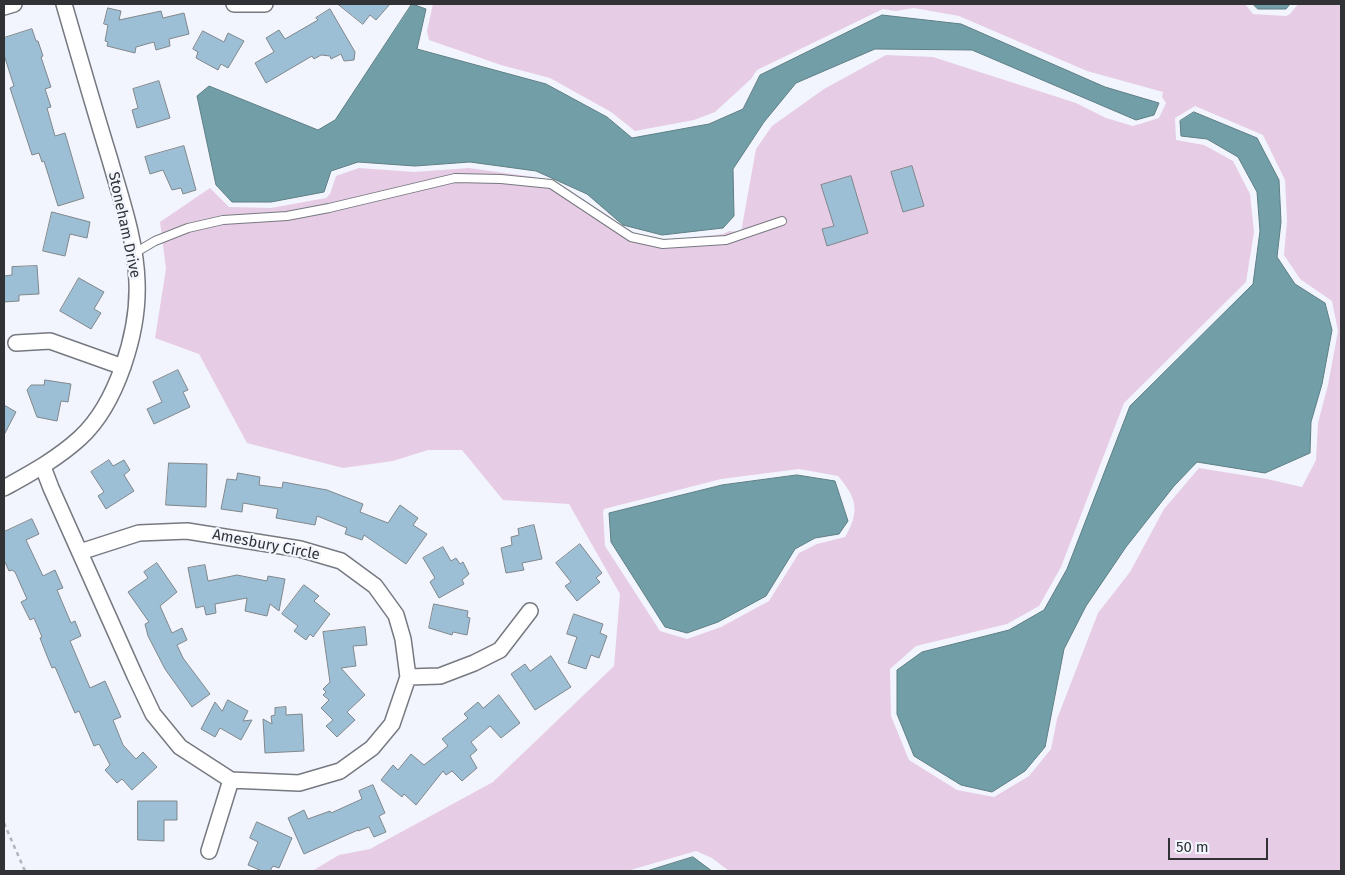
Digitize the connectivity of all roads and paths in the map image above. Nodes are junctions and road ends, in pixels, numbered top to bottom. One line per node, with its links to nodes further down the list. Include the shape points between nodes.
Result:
1 (14, 4): 5 (street)
2 (64, 4): 7 (street, Stoneham Drive, via 123,204)
3 (234, 4): 4 (street)
4 (265, 4)
5 (4, 7)
6 (782, 221): 7 (lane, via 726,240 663,244 631,237 551,184 455,178 287,216 223,220 188,228)
7 (133, 254): 9 (street, Stoneham Drive, via 137,282 134,326)
8 (16, 343): 9 (street, via 50,341)
9 (123, 367): 10 (street, Stoneham Drive, via 104,408 81,438)
10 (43, 467): 11 (street, Stoneham Drive); 12 (street, Amesbury Circle)
11 (4, 488)
12 (80, 552): 14 (street, Amesbury Circle, via 138,533 187,531 300,549 341,561 375,586 396,615); 15 (street, Amesbury Circle, via 153,714 180,747)
13 (530, 611): 14 (street, via 500,650 440,676)
14 (408, 677): 15 (street, Amesbury Circle, via 392,724 372,748 340,771 299,784)
15 (231, 780): 17 (street)
16 (4, 823): 18 (path)
17 (209, 851)
18 (26, 871)

